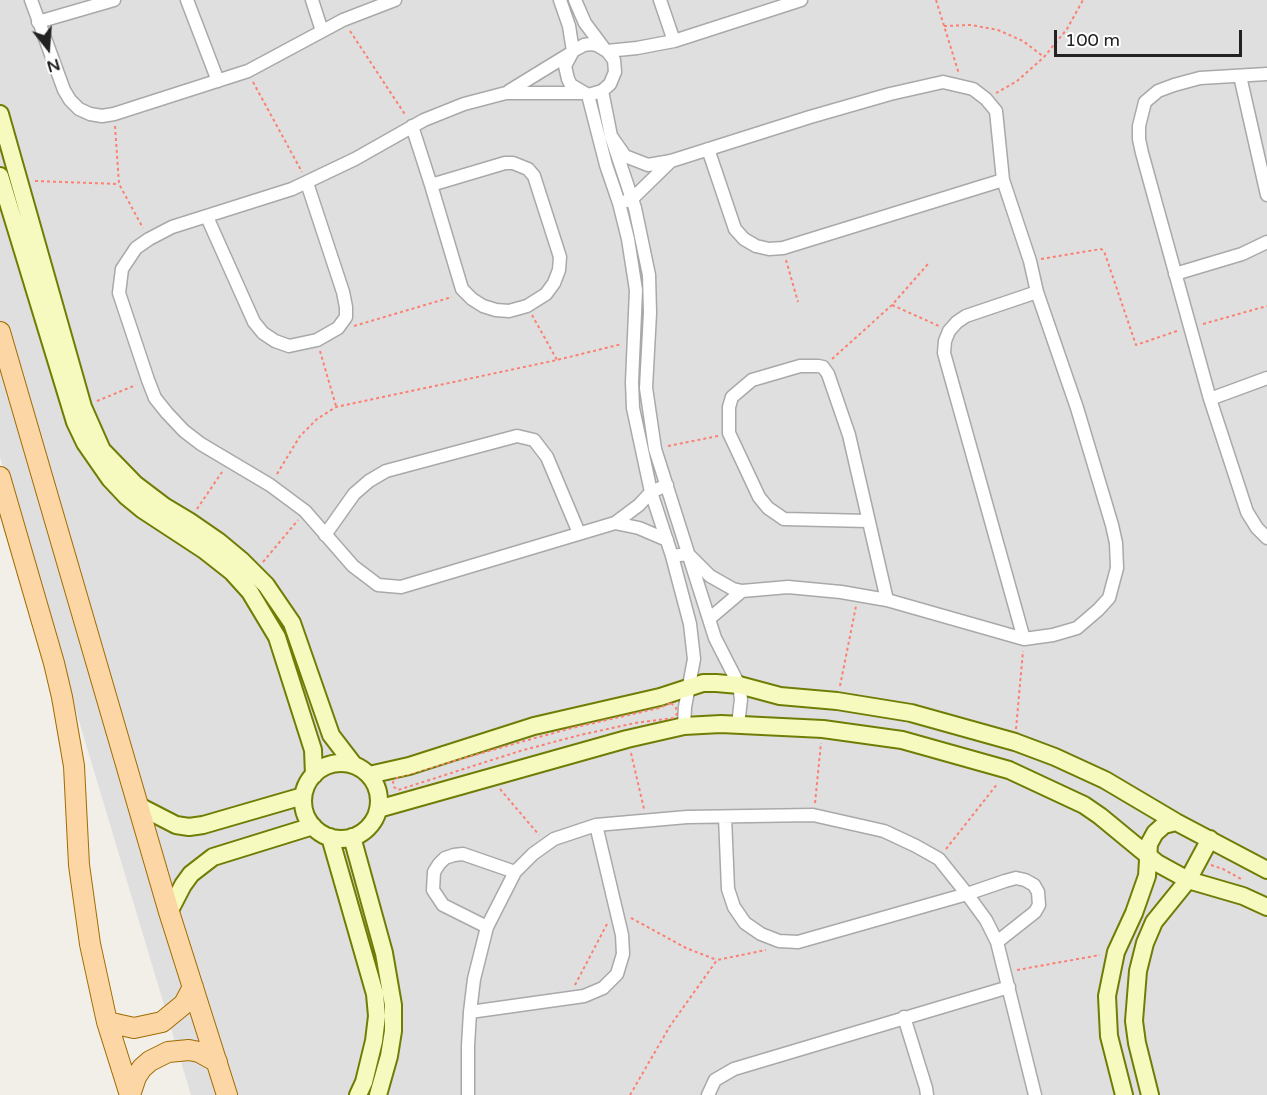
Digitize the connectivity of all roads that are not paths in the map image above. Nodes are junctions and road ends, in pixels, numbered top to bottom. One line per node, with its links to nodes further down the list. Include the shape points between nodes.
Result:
1 (31, 0): 10 (street)
2 (114, 0): 10 (street)
3 (187, 0): 19 (street)
4 (312, 0): 11 (street)
5 (395, 0): 11 (street)
6 (560, 0): 15 (street)
7 (575, 0): 14 (street, via 585,23)
8 (660, 0): 12 (street)
9 (801, 0): 12 (street)
10 (38, 22): 19 (street, via 64,90 79,109 90,114 114,114)
11 (322, 31): 19 (street, via 248,71)
12 (674, 41): 13 (street)
13 (638, 48): 14 (street); 16 (street)
14 (605, 49): 15 (street, via 584,45); 16 (street)
15 (572, 52): 21 (street); 22 (street, via 566,66 568,79)
16 (615, 66): 20 (street, via 613,78)
17 (1267, 74): 18 (street)
18 (1240, 76): 32 (street); 37 (street, via 1200,78 1174,85 1145,102 1139,140)
19 (218, 81)
20 (602, 91): 22 (street); 25 (street)
21 (506, 93): 22 (street); 24 (street, via 464,104)
22 (586, 94): 34 (street)
23 (0, 114): 63 (street, via 83,407 102,450 135,484 226,548 276,598 292,623 326,724)
24 (412, 126): 30 (street); 31 (street)
25 (611, 136): 27 (street, via 633,161 648,165); 33 (street)
26 (708, 149): 27 (street); 29 (street, via 735,230 756,246 770,249 783,249); 29 (street, via 943,82 973,89 996,111)
27 (671, 161): 33 (street)
28 (0, 176): 64 (street, via 75,422 85,442 126,496 204,550 250,592 278,637 313,750)
29 (1003, 180): 38 (street)
30 (308, 183): 35 (street); 35 (street, via 346,306 346,317 338,328 317,340 289,346 263,333 254,322)
31 (431, 185): 31 (street, via 506,163 528,169 538,185 560,257 559,270 546,294 509,311 483,306 466,293)
32 (1267, 195)
33 (632, 199): 34 (street); 43 (street, via 649,275 646,388 655,449)
34 (619, 203): 44 (street, via 636,290 633,408)
35 (207, 217): 48 (street, via 172,227 149,239 136,248 122,269 120,293 147,380 156,398 184,431 270,485 305,511)
36 (1267, 242): 37 (street, via 1242,254)
37 (1175, 274): 41 (street)
38 (1037, 292): 57 (street, via 1112,525 1117,568 1109,598 1077,628); 57 (street, via 966,316 949,331 944,352)
39 (0, 332): 67 (main road)
40 (1267, 378): 41 (street)
41 (1210, 399): 49 (street, via 1247,512)
42 (0, 477): 89 (main road, via 64,709 77,799 84,905)
43 (667, 485): 44 (street); 51 (street)
44 (651, 492): 46 (street); 50 (street)
45 (868, 521): 45 (street, via 849,435 832,381 823,368 800,366 752,380 732,397 729,434 768,508 784,519); 54 (street)
46 (615, 523): 47 (street); 50 (street)
47 (579, 533): 48 (street, via 401,587 378,585 365,577); 48 (street, via 547,457 534,440 517,436 386,471 354,494)
48 (325, 535)
49 (1267, 538)
50 (667, 540): 52 (street)
51 (688, 554): 52 (street); 53 (street, via 710,576); 55 (street)
52 (672, 556): 58 (street)
53 (742, 591): 54 (street, via 788,587); 55 (street)
54 (887, 600): 57 (street)
55 (709, 619): 56 (street)
56 (715, 638): 58 (street); 59 (street)
57 (1024, 639)
58 (692, 643): 60 (street)
59 (739, 685): 60 (street); 61 (street); 70 (street, via 780,696 911,713 1015,742 1105,780)
60 (690, 686): 62 (street); 65 (street, via 660,697 534,726)
61 (738, 725): 62 (street); 76 (street, via 823,729 902,740 1009,770 1084,806)
62 (684, 726): 68 (street)
63 (354, 765): 64 (street, via 328,765); 65 (street)
64 (314, 775): 66 (street)
65 (369, 775): 68 (street, via 378,791)
66 (303, 796): 67 (street, via 189,826 170,822); 72 (street, via 306,815)
67 (139, 806): 82 (main road)
68 (378, 809): 74 (street, via 369,827)
69 (725, 817): 71 (street); 80 (street, via 813,815 884,831 939,859); 80 (street, via 728,889 734,907 745,923 779,941 798,942)
70 (1176, 822): 75 (street); 76 (street, via 1155,833)
71 (596, 825): 78 (street, via 554,839); 87 (street, via 623,944 617,974 603,988 584,996)
72 (313, 826): 73 (street); 82 (street, via 213,856 191,874)
73 (330, 837): 74 (street); 93 (street, via 375,994 374,1041)
74 (352, 837): 94 (street, via 384,953 393,1005 389,1056)
75 (1210, 839): 77 (street); 79 (street)
76 (1148, 856): 79 (street); 99 (street, via 1147,876 1116,952 1107,996 1109,1036)
77 (1267, 870)
78 (515, 872): 83 (street); 83 (street, via 463,854 446,858 434,872 433,890 443,905)
79 (1188, 880): 81 (street); 100 (street, via 1154,922 1138,971 1134,1021)
80 (967, 894): 84 (street); 84 (street, via 1016,878 1034,885 1039,899 1035,912)
81 (1267, 907)
82 (169, 912): 85 (main road)
83 (487, 927): 87 (street)
84 (997, 942): 86 (street)
85 (193, 987): 89 (main road, via 177,1011 162,1022 134,1028); 90 (main road)
86 (1009, 987): 88 (street); 98 (street)
87 (470, 1012): 95 (street)
88 (904, 1017): 96 (street, via 724,1073 715,1080); 97 (street)
89 (107, 1022): 91 (main road)
90 (217, 1062): 91 (main road, via 199,1052 168,1052 142,1068); 92 (main road)
91 (130, 1095)
92 (227, 1095)
93 (358, 1095)
94 (378, 1095)
95 (468, 1095)
96 (708, 1095)
97 (927, 1095)
98 (1035, 1095)
99 (1124, 1095)
100 (1150, 1095)

